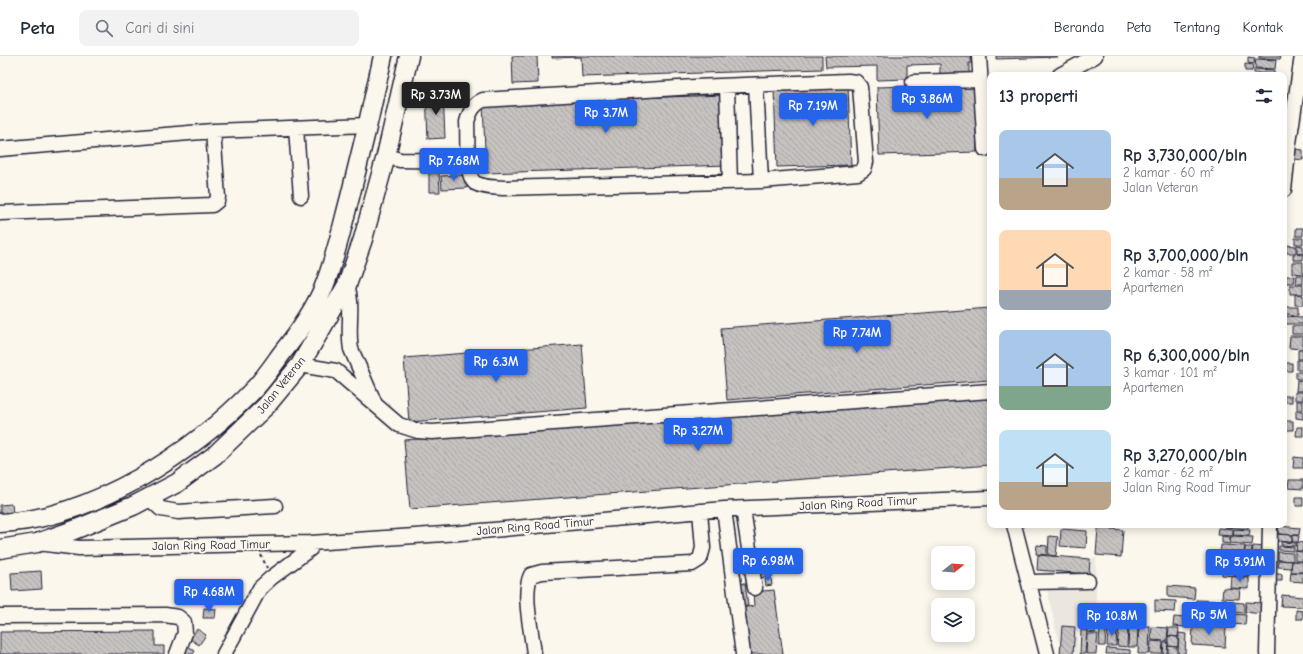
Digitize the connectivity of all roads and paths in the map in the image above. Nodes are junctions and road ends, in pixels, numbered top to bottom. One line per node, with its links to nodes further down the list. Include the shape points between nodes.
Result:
1 (383, 56): 11 (main road, Jalan Veteran)
2 (409, 56): 17 (main road, Jalan Veteran)
3 (979, 56): 7 (street)
4 (1095, 56): 6 (street)
5 (1302, 56): 14 (street)
6 (1066, 72)
7 (980, 80): 8 (street); 16 (street)
8 (913, 82)
9 (756, 85): 10 (street); 20 (street); 20 (street, via 856,82 860,87 866,162 864,169 858,173)
10 (727, 87): 18 (street, via 483,100 476,103 467,122); 19 (street)
11 (368, 125): 12 (street); 33 (main road, Jalan Veteran, via 342,229 323,288 311,313 257,386 197,441 154,470 84,503 40,517)
12 (296, 128): 13 (street); 21 (street)
13 (213, 131): 15 (street); 22 (street, via 218,197 212,205)
14 (1287, 138)
15 (0, 149)
16 (985, 149)
17 (394, 158): 18 (street); 23 (main road, Jalan Veteran)
18 (468, 161): 19 (street, via 472,179 486,187)
19 (730, 182): 20 (street)
20 (761, 182)
21 (301, 196)
22 (0, 213)
23 (347, 284): 24 (main road, Jalan Veteran); 26 (street, via 351,302 349,340 353,356)
24 (300, 365): 26 (street, via 329,369 342,375); 27 (main road, Jalan Veteran, via 267,406 215,455 177,483)
25 (987, 391): 26 (street, via 432,432 408,429 399,425)
26 (376, 406)
27 (149, 498): 29 (street, via 161,509 178,512); 36 (main road, Jalan Veteran)
28 (987, 498): 31 (street, Jalan Ring Road Timur)
29 (275, 506)
30 (724, 509): 31 (street, Jalan Ring Road Timur); 32 (street, Jalan Ring Road Timur); 50 (street)
31 (743, 509): 45 (street)
32 (700, 511): 38 (street, Jalan Ring Road Timur, via 459,533); 49 (street, via 702,548 700,559 692,564 542,572 531,575 527,582 527,595)
33 (0, 523)
34 (1015, 528): 44 (street)
35 (1270, 528): 52 (street)
36 (74, 530): 37 (main road, Jalan Veteran); 40 (street, via 74,539)
37 (37, 543): 40 (street, Jalan Ring Road Timur); 41 (main road, Jalan Veteran)
38 (311, 543): 39 (street, Jalan Ring Road Timur); 42 (street, via 310,549)
39 (256, 544): 40 (street, Jalan Ring Road Timur); 42 (path)
40 (79, 548)
41 (0, 549)
42 (271, 578): 48 (street, via 260,588)
43 (1088, 581): 44 (street)
44 (1029, 582): 51 (street)
45 (756, 588)
46 (0, 616): 47 (street, via 178,617 184,622 185,633)
47 (177, 654)
48 (224, 654)
49 (534, 654)
50 (743, 654)
51 (1047, 654)
52 (1267, 654)

